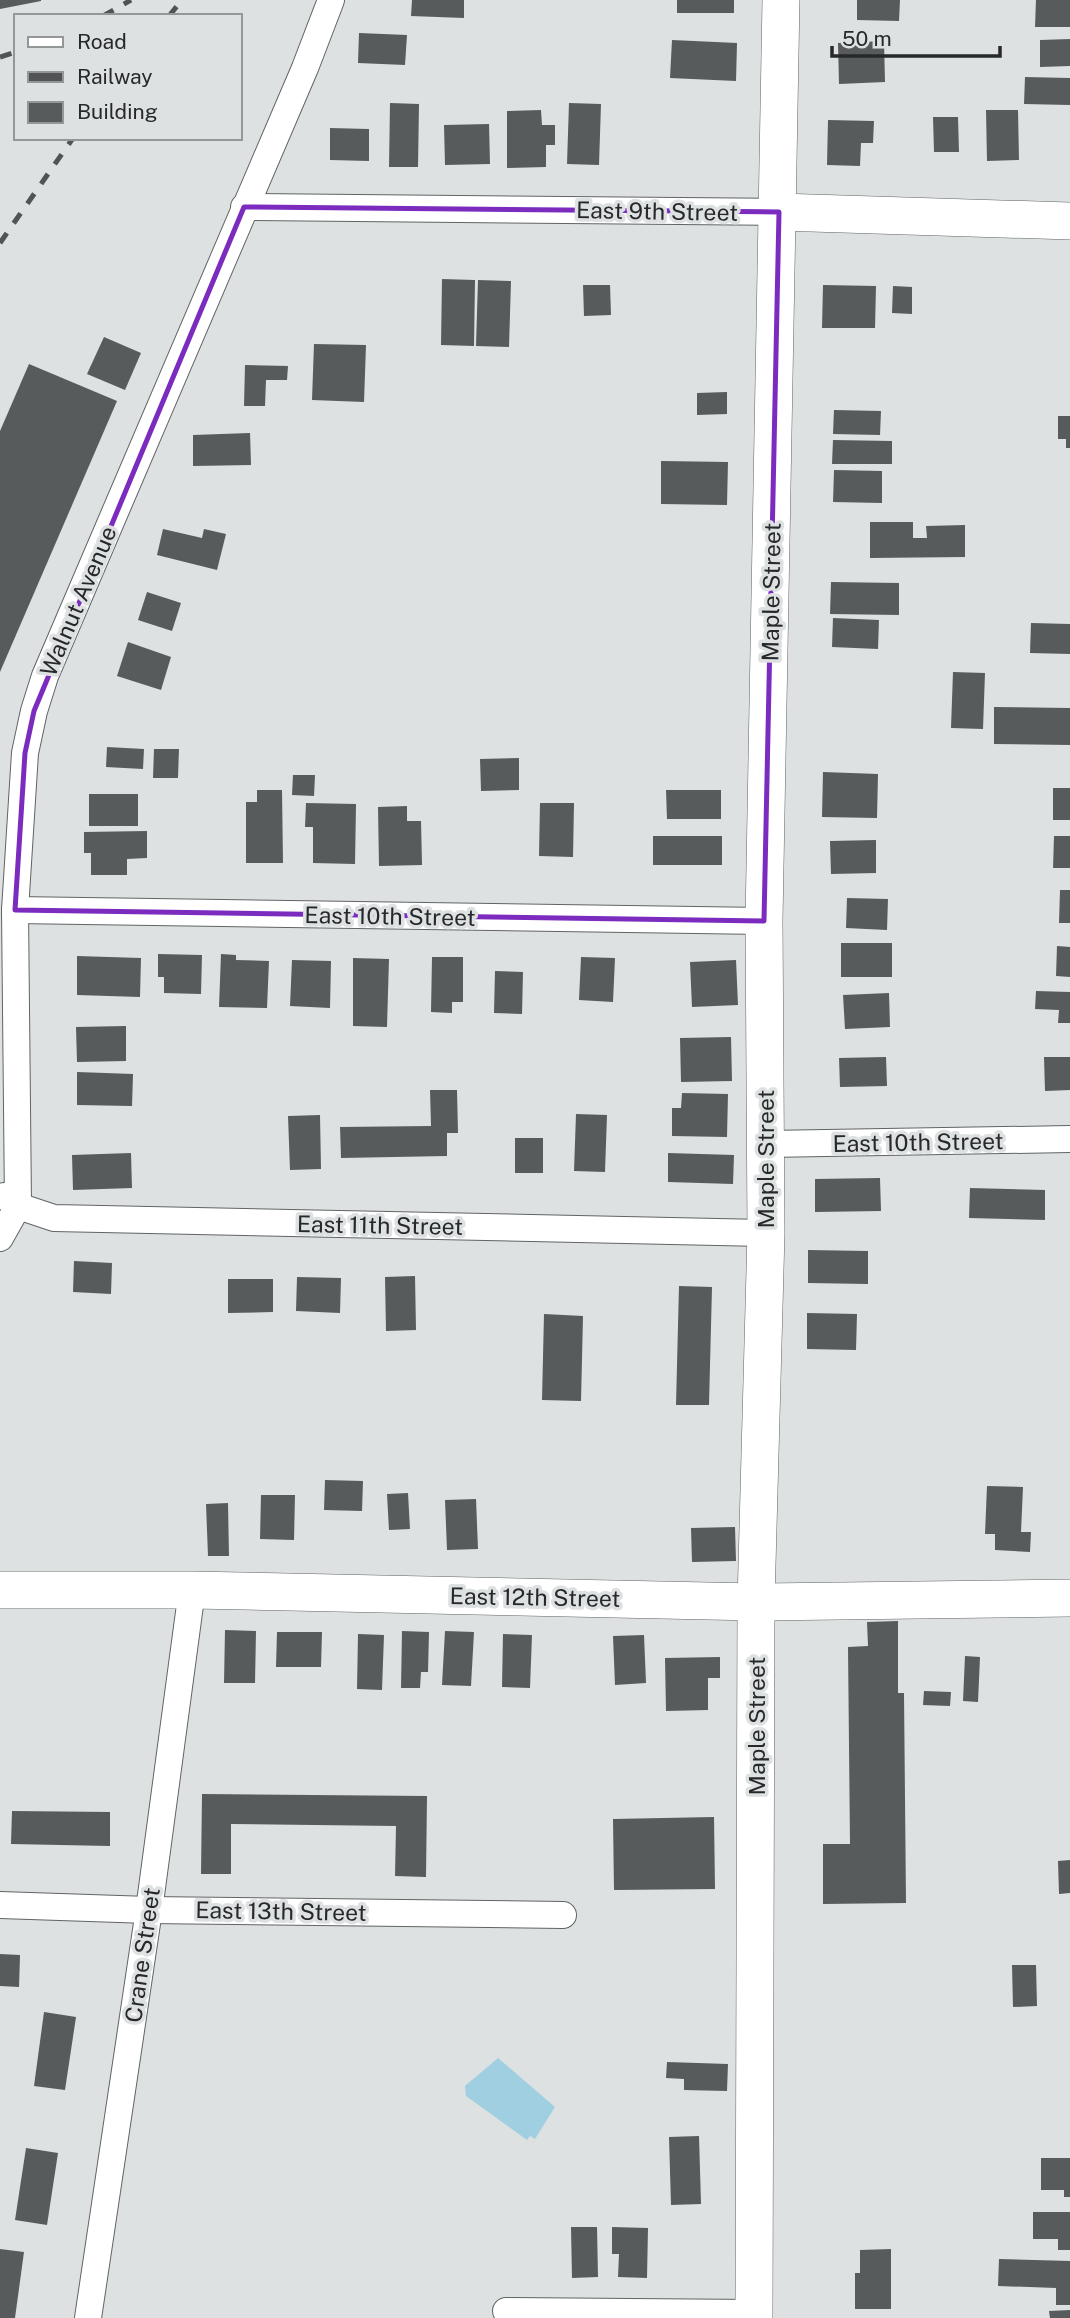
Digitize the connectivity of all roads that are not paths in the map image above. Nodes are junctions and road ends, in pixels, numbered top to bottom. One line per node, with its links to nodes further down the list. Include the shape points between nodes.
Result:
1 (331, 0): 3 (street, Walnut Avenue)
2 (782, 0): 4 (main road, Maple Street)
3 (244, 207): 4 (street, East 9th Street); 6 (street, Walnut Avenue, via 34,711 25,753)
4 (779, 212): 5 (main road, East 9th Street); 7 (main road, Maple Street)
5 (1070, 221)
6 (15, 910): 7 (street, East 10th Street); 10 (street, Walnut Avenue)
7 (764, 921): 9 (main road, Maple Street)
8 (1070, 1139): 9 (street, East 10th Street)
9 (766, 1144): 11 (main road, Maple Street)
10 (9, 1200): 11 (street, East 11th Street, via 54,1218); 12 (street, Walnut Avenue)
11 (766, 1233): 16 (main road, Maple Street)
12 (0, 1238)
13 (0, 1590): 14 (main road, East 12th Street)
14 (192, 1590): 16 (main road, East 12th Street); 18 (street, Crane Street)
15 (1070, 1598): 16 (main road, East 12th Street)
16 (756, 1602): 21 (main road, Maple Street)
17 (0, 1905): 18 (street, East 13th Street)
18 (149, 1910): 19 (street, East 13th Street); 22 (street, Crane Street)
19 (563, 1915)
20 (506, 2311): 21 (street)
21 (754, 2316)
22 (88, 2318)

